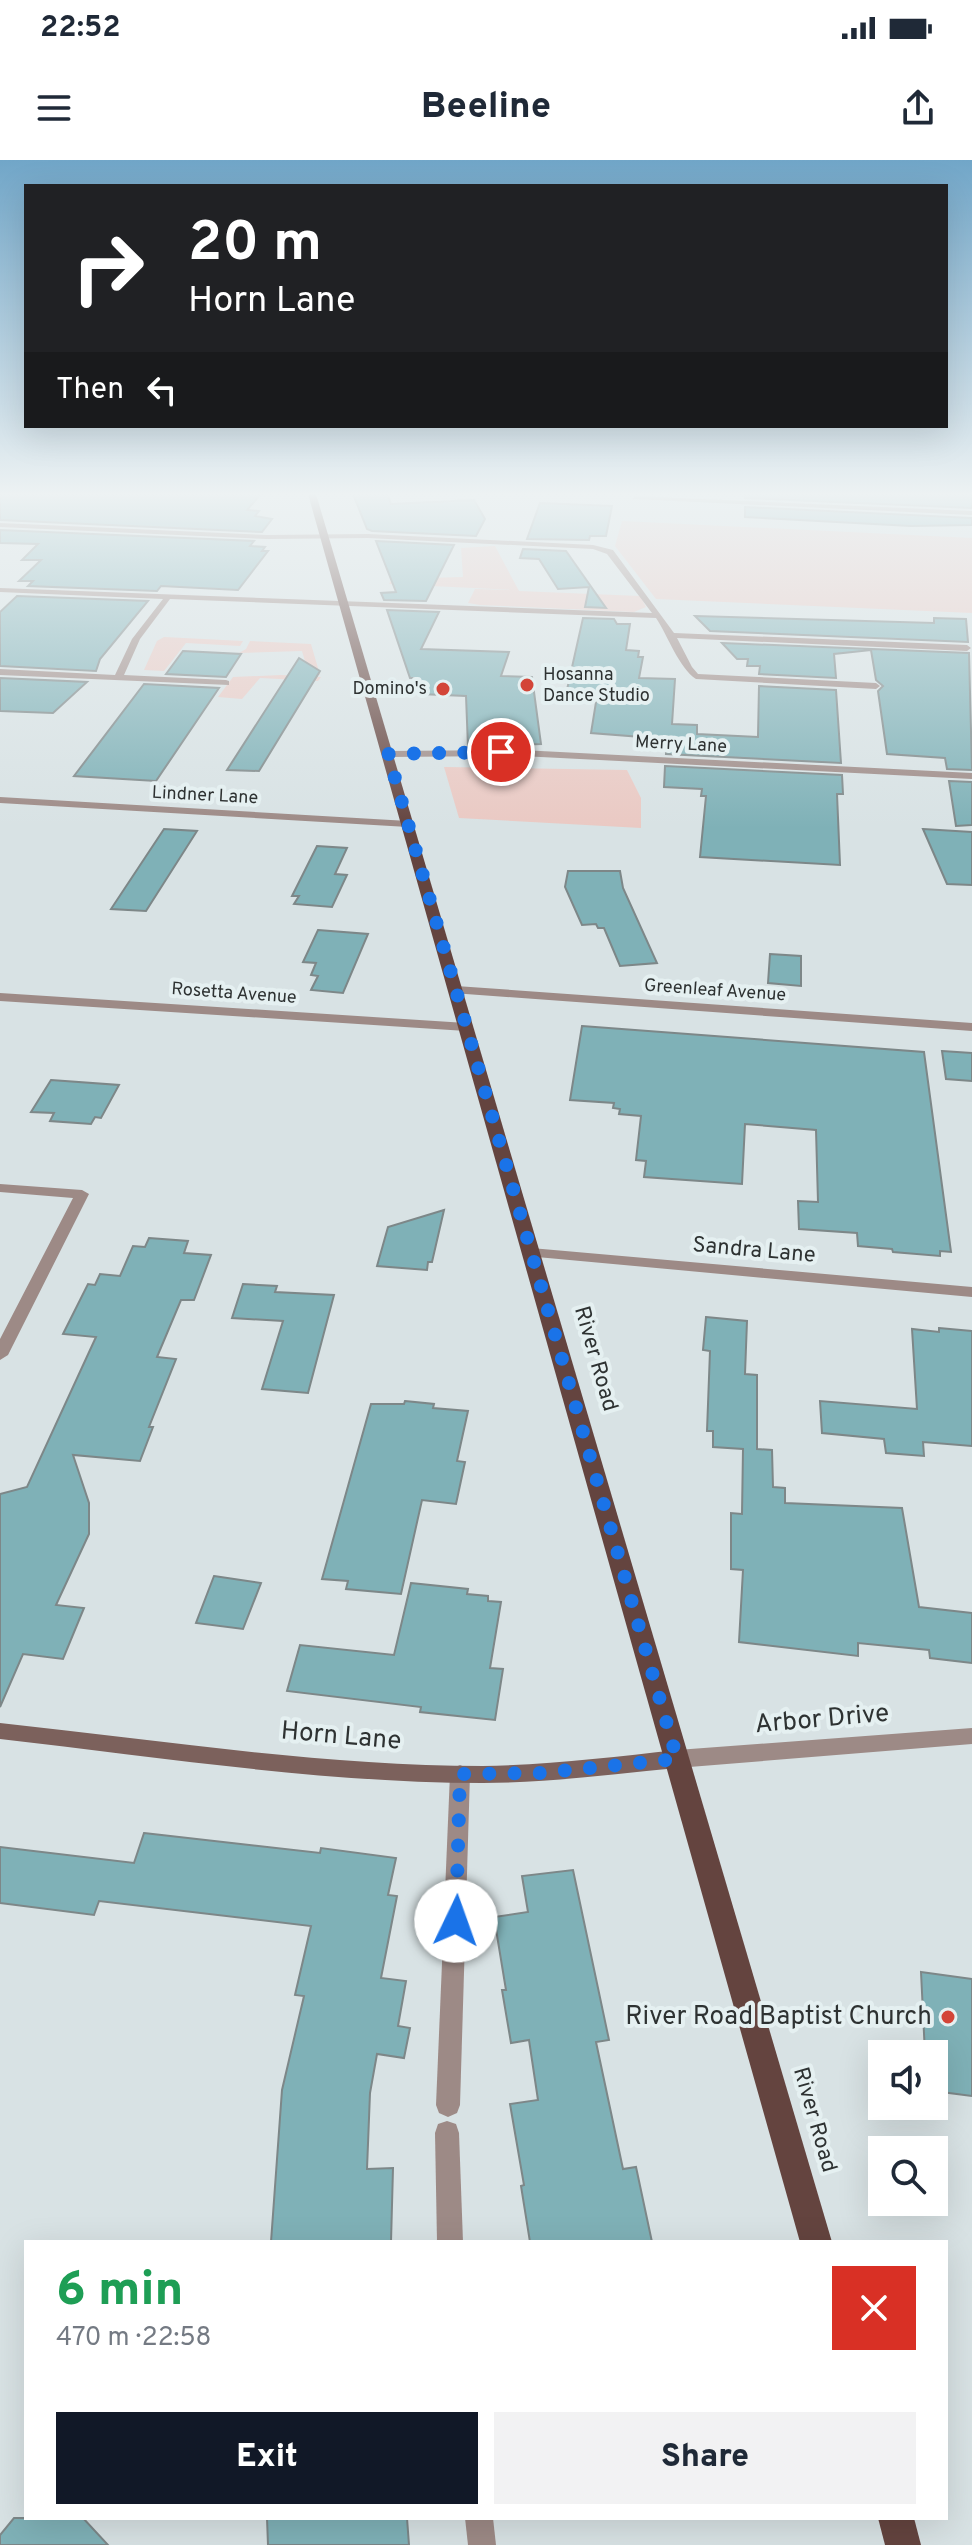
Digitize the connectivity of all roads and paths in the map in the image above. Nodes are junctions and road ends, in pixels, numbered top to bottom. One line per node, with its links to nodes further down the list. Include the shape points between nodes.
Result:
1 (162, 605): 9 (street, via 136,639)
2 (345, 605): 12 (main road, River Road)
3 (418, 605): 5 (street)
4 (650, 605): 5 (street)
5 (658, 616): 6 (street)
6 (672, 635): 7 (street); 11 (street, via 696,676)
7 (967, 648)
8 (0, 672): 9 (street)
9 (118, 678): 10 (street)
10 (226, 683)
11 (876, 686)
12 (388, 754): 13 (street, Merry Lane, via 521,753); 15 (main road, River Road)
13 (972, 776)
14 (0, 800): 15 (street, Lindner Lane)
15 (408, 824): 16 (main road, River Road)
16 (456, 990): 18 (main road, River Road); 19 (street, Greenleaf Avenue)
17 (0, 997): 18 (street, Rosetta Avenue)
18 (466, 1027): 21 (main road, River Road)
19 (972, 1027)
20 (0, 1188): 23 (street, via 82,1194)
21 (531, 1253): 22 (street, Sandra Lane); 26 (main road, River Road)
22 (972, 1292)
23 (0, 1355)
24 (0, 1731): 27 (street, Horn Lane)
25 (972, 1736): 26 (street, Arbor Drive)
26 (677, 1759): 27 (street, Horn Lane, via 541,1773); 31 (main road, River Road)
27 (460, 1774): 28 (street)
28 (448, 2105)
29 (447, 2133): 30 (street)
30 (450, 2240)
31 (815, 2240)
32 (479, 2520): 34 (street)
33 (897, 2520): 35 (main road)
34 (482, 2545)
35 (903, 2545)

